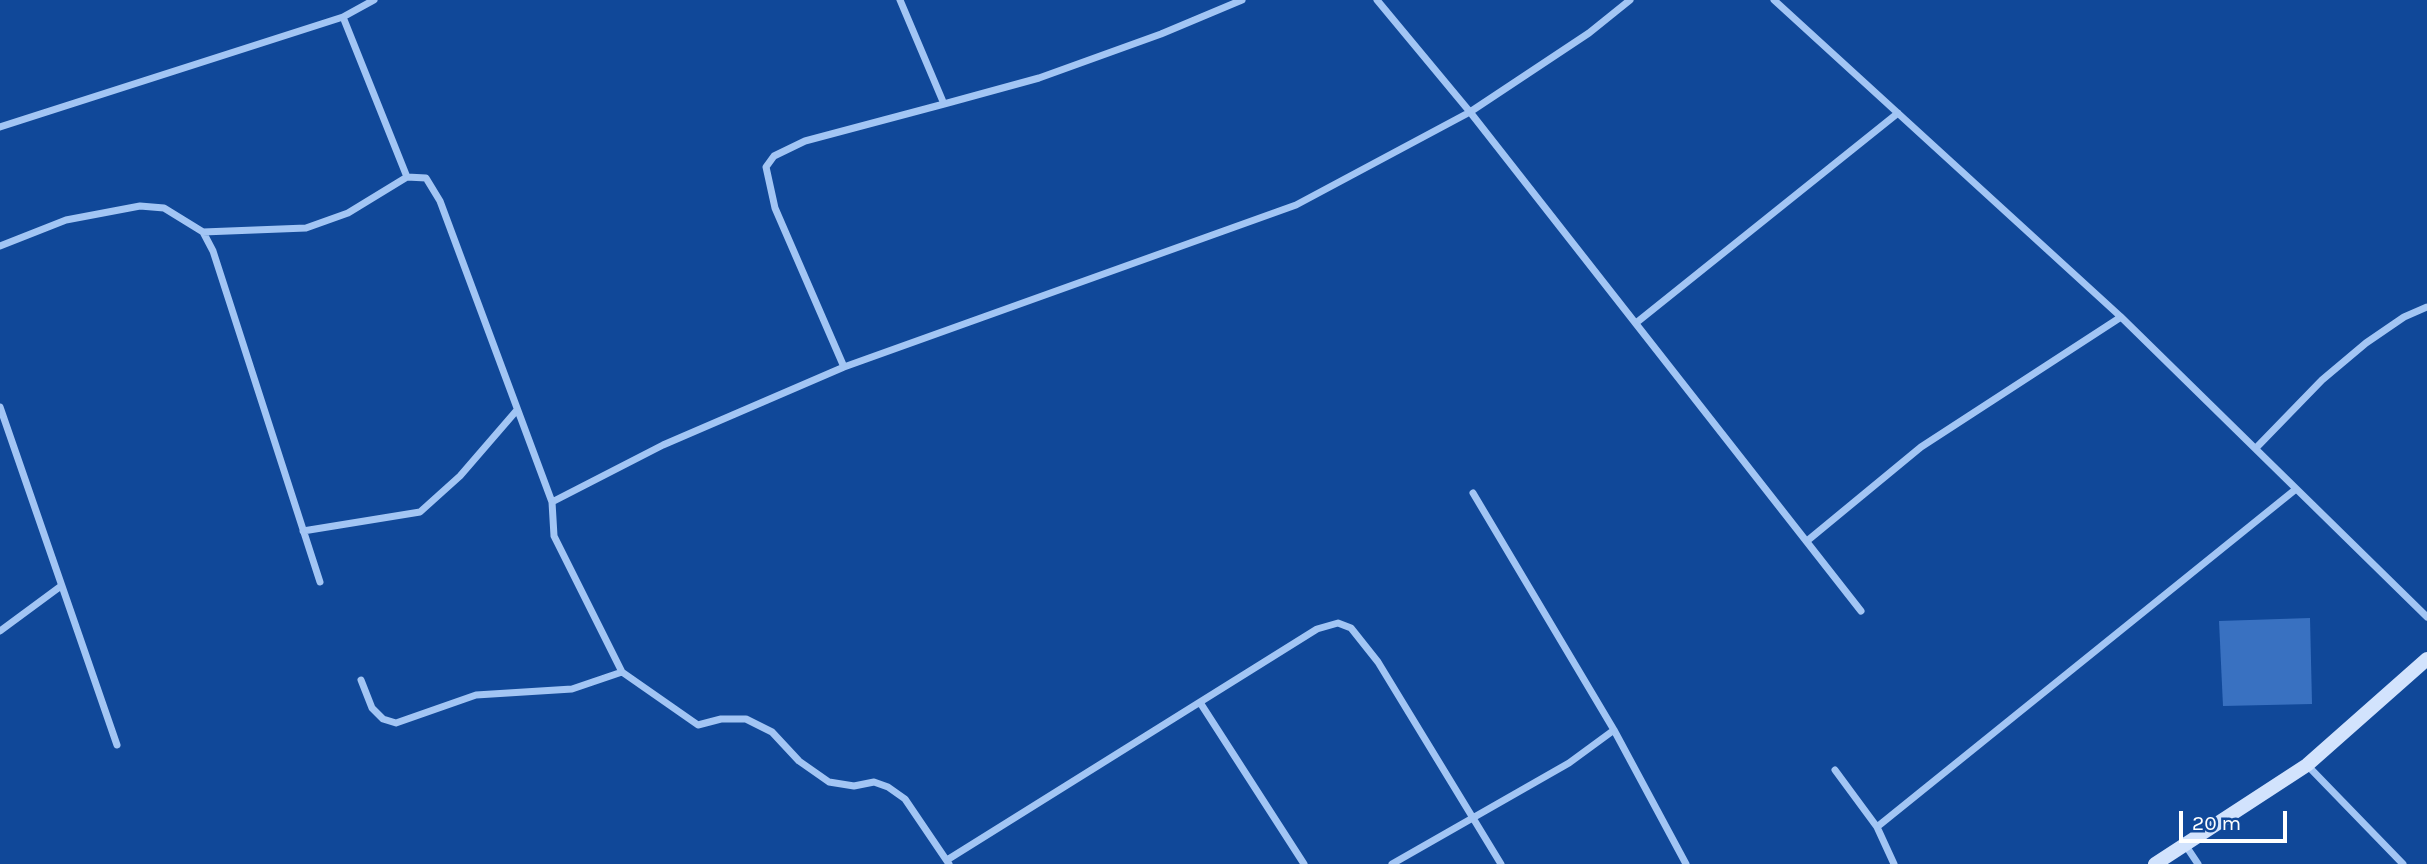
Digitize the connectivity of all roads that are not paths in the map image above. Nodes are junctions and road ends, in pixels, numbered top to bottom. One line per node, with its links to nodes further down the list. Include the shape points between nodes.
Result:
1 (374, 0): 7 (street)
2 (901, 0): 8 (street)
3 (1242, 0): 8 (street, via 1039,78)
4 (1377, 0): 9 (street)
5 (1630, 0): 9 (street, via 1589,33)
6 (1774, 0): 10 (street)
7 (343, 17): 11 (street); 12 (street)
8 (944, 104): 18 (street, via 805,141 774,156 766,167 775,208)
9 (1470, 112): 17 (street); 18 (street, via 1296,205)
10 (1898, 113): 16 (street); 17 (street)
11 (0, 127)
12 (407, 177): 13 (street, via 348,213 306,229); 20 (street, via 426,178 440,201)
13 (203, 232): 14 (street, via 164,208 140,206 66,220); 25 (street)
14 (0, 246)
15 (2427, 307): 21 (street, via 2404,317 2357,350)
16 (2121, 317): 21 (street); 26 (street, via 1921,447)
17 (1636, 323): 26 (street)
18 (844, 367): 24 (street, via 663,445)
19 (0, 407): 28 (street)
20 (517, 410): 24 (street); 25 (street, via 460,476 420,512)
21 (2256, 449): 22 (street)
22 (2296, 489): 30 (street); 41 (street)
23 (1473, 493): 36 (street)
24 (552, 502): 33 (street, via 554,536)
25 (303, 531): 27 (street)
26 (1807, 541): 29 (street)
27 (320, 582)
28 (61, 586): 31 (street); 37 (street)
29 (1861, 611)
30 (2427, 617)
31 (0, 631)
32 (2427, 659): 38 (street)
33 (622, 672): 34 (street, via 572,689 476,695 396,723 372,708); 43 (street, via 698,724 746,719 772,732 799,761 829,782 840,786 873,782 888,787 905,799)
34 (361, 680)
35 (1201, 704): 40 (street, via 1317,629 1338,623 1351,628 1378,662); 43 (street); 44 (street)
36 (1614, 730): 40 (street, via 1569,763); 47 (street)
37 (117, 745)
38 (2308, 765): 42 (street); 51 (street)
39 (1835, 770): 41 (street)
40 (1474, 818): 45 (street); 46 (street)
41 (1877, 827): 48 (street)
42 (2186, 846): 49 (street); 50 (street)
43 (948, 862)
44 (1304, 864)
45 (1392, 864)
46 (1501, 864)
47 (1686, 864)
48 (1894, 864)
49 (2155, 864)
50 (2198, 864)
51 (2403, 864)

